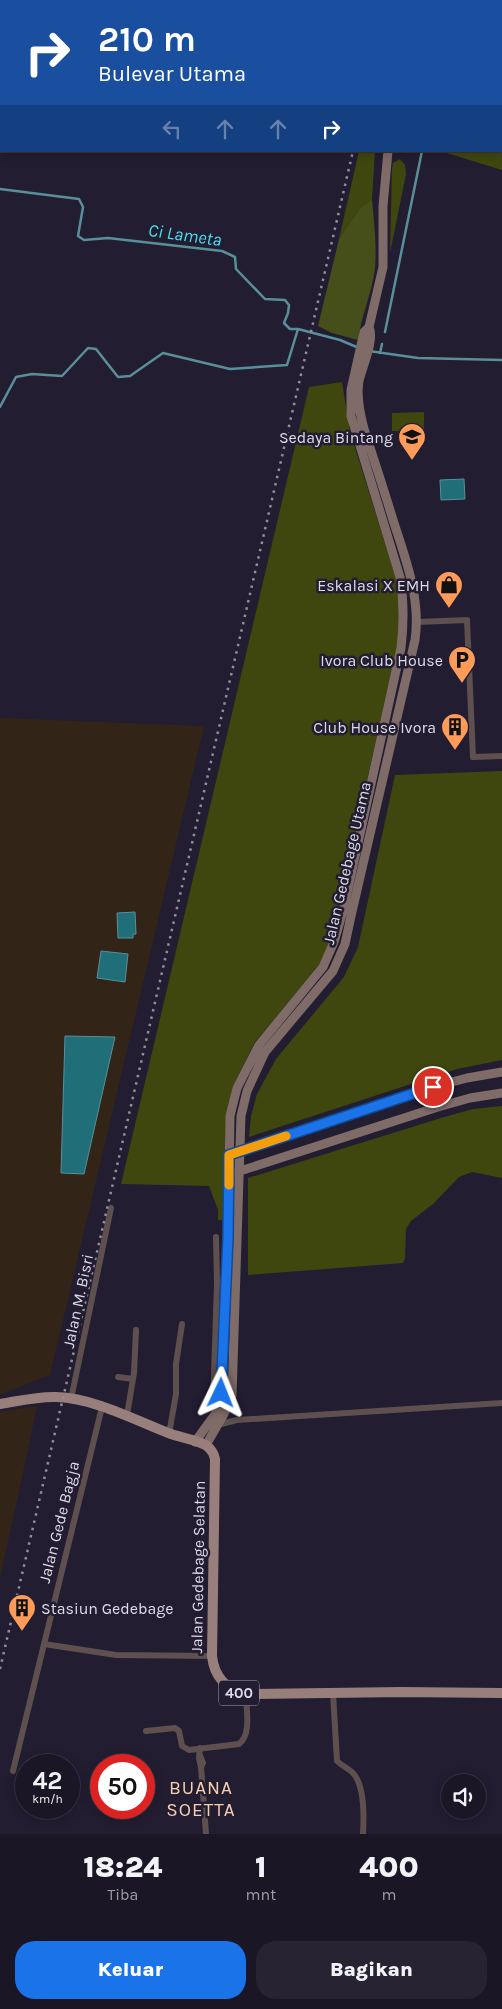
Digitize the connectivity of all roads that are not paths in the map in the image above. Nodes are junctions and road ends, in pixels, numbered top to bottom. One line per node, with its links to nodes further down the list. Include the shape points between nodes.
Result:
1 (388, 152): 2 (street, via 383,267 369,327 364,332 366,340)
2 (356, 382): 3 (street, Jalan Gedebage Utama); 4 (street, Jalan Gedebage Utama)
3 (350, 406): 4 (street); 6 (street, Jalan Gedebage Utama)
4 (359, 406): 5 (street, Jalan Gedebage Utama)
5 (376, 465): 6 (street); 7 (street, Jalan Gedebage Utama, via 410,572)
6 (366, 468): 8 (street, Jalan Gedebage Utama, via 400,577 404,600 404,627)
7 (417, 622): 9 (street, Jalan Gedebage Utama); 10 (street, via 466,620 473,757)
8 (390, 696): 9 (street); 11 (street, Jalan Gedebage Utama)
9 (401, 698): 12 (street, Jalan Gedebage Utama)
10 (502, 756)
11 (334, 942): 12 (street); 18 (street, Jalan Gedebage Utama, via 323,967 270,1029 248,1064 237,1088 230,1116)
12 (345, 944): 17 (street, Jalan Gedebage Utama, via 333,971 265,1052 255,1070 241,1116)
13 (502, 1072): 14 (street)
14 (433, 1087): 16 (street); 17 (street)
15 (502, 1093): 16 (street)
16 (438, 1107): 19 (street)
17 (240, 1151): 18 (street); 19 (street, Jalan Gedebage Utama)
18 (229, 1155): 20 (street, Jalan Gedebage Utama)
19 (239, 1171): 20 (street); 24 (street, Jalan Gedebage Utama)
20 (229, 1174): 25 (street, Jalan Gedebage Utama)
21 (111, 1208): 30 (street, Jalan M. Bisri)
22 (216, 1236): 27 (street)
23 (182, 1324): 37 (street)
24 (234, 1328): 25 (street); 36 (street, Jalan Gedebage Utama, via 232,1396)
25 (223, 1329): 27 (street, Jalan Gedebage Utama)
26 (136, 1330): 29 (street)
27 (218, 1359): 33 (street); 38 (street, Jalan Gedebage Utama, via 219,1405 210,1423)
28 (118, 1377): 29 (street)
29 (133, 1379): 35 (street)
30 (72, 1399): 32 (main road, via 40,1398); 34 (main road)
31 (502, 1403): 36 (street, via 237,1420)
32 (0, 1404)
33 (213, 1406)
34 (102, 1407): 35 (main road); 40 (street, Jalan Gede Bagja)
35 (127, 1415): 37 (main road)
36 (217, 1425): 39 (street, Jalan Gedebage Utama)
37 (169, 1434): 38 (main road)
38 (194, 1442): 39 (main road)
39 (206, 1445): 41 (main road, Jalan Gedebage Selatan / 400, via 215,1459)
40 (44, 1644): 41 (street, via 116,1655); 47 (street, Jalan Gede Bagja)
41 (212, 1656): 44 (main road, Jalan Gedebage Selatan / 400, via 222,1682)
42 (333, 1693): 43 (main road, Jalan Gedebage Selatan / 400); 44 (main road, Jalan Gedebage Selatan / 400); 49 (street, via 337,1761 354,1774 360,1789 364,1808)
43 (502, 1693)
44 (246, 1694): 46 (street, via 244,1740 236,1745)
45 (146, 1731): 46 (street, via 174,1728 179,1731 183,1748)
46 (200, 1752): 48 (street)
47 (13, 1771)
48 (206, 1834)
49 (363, 1834)

